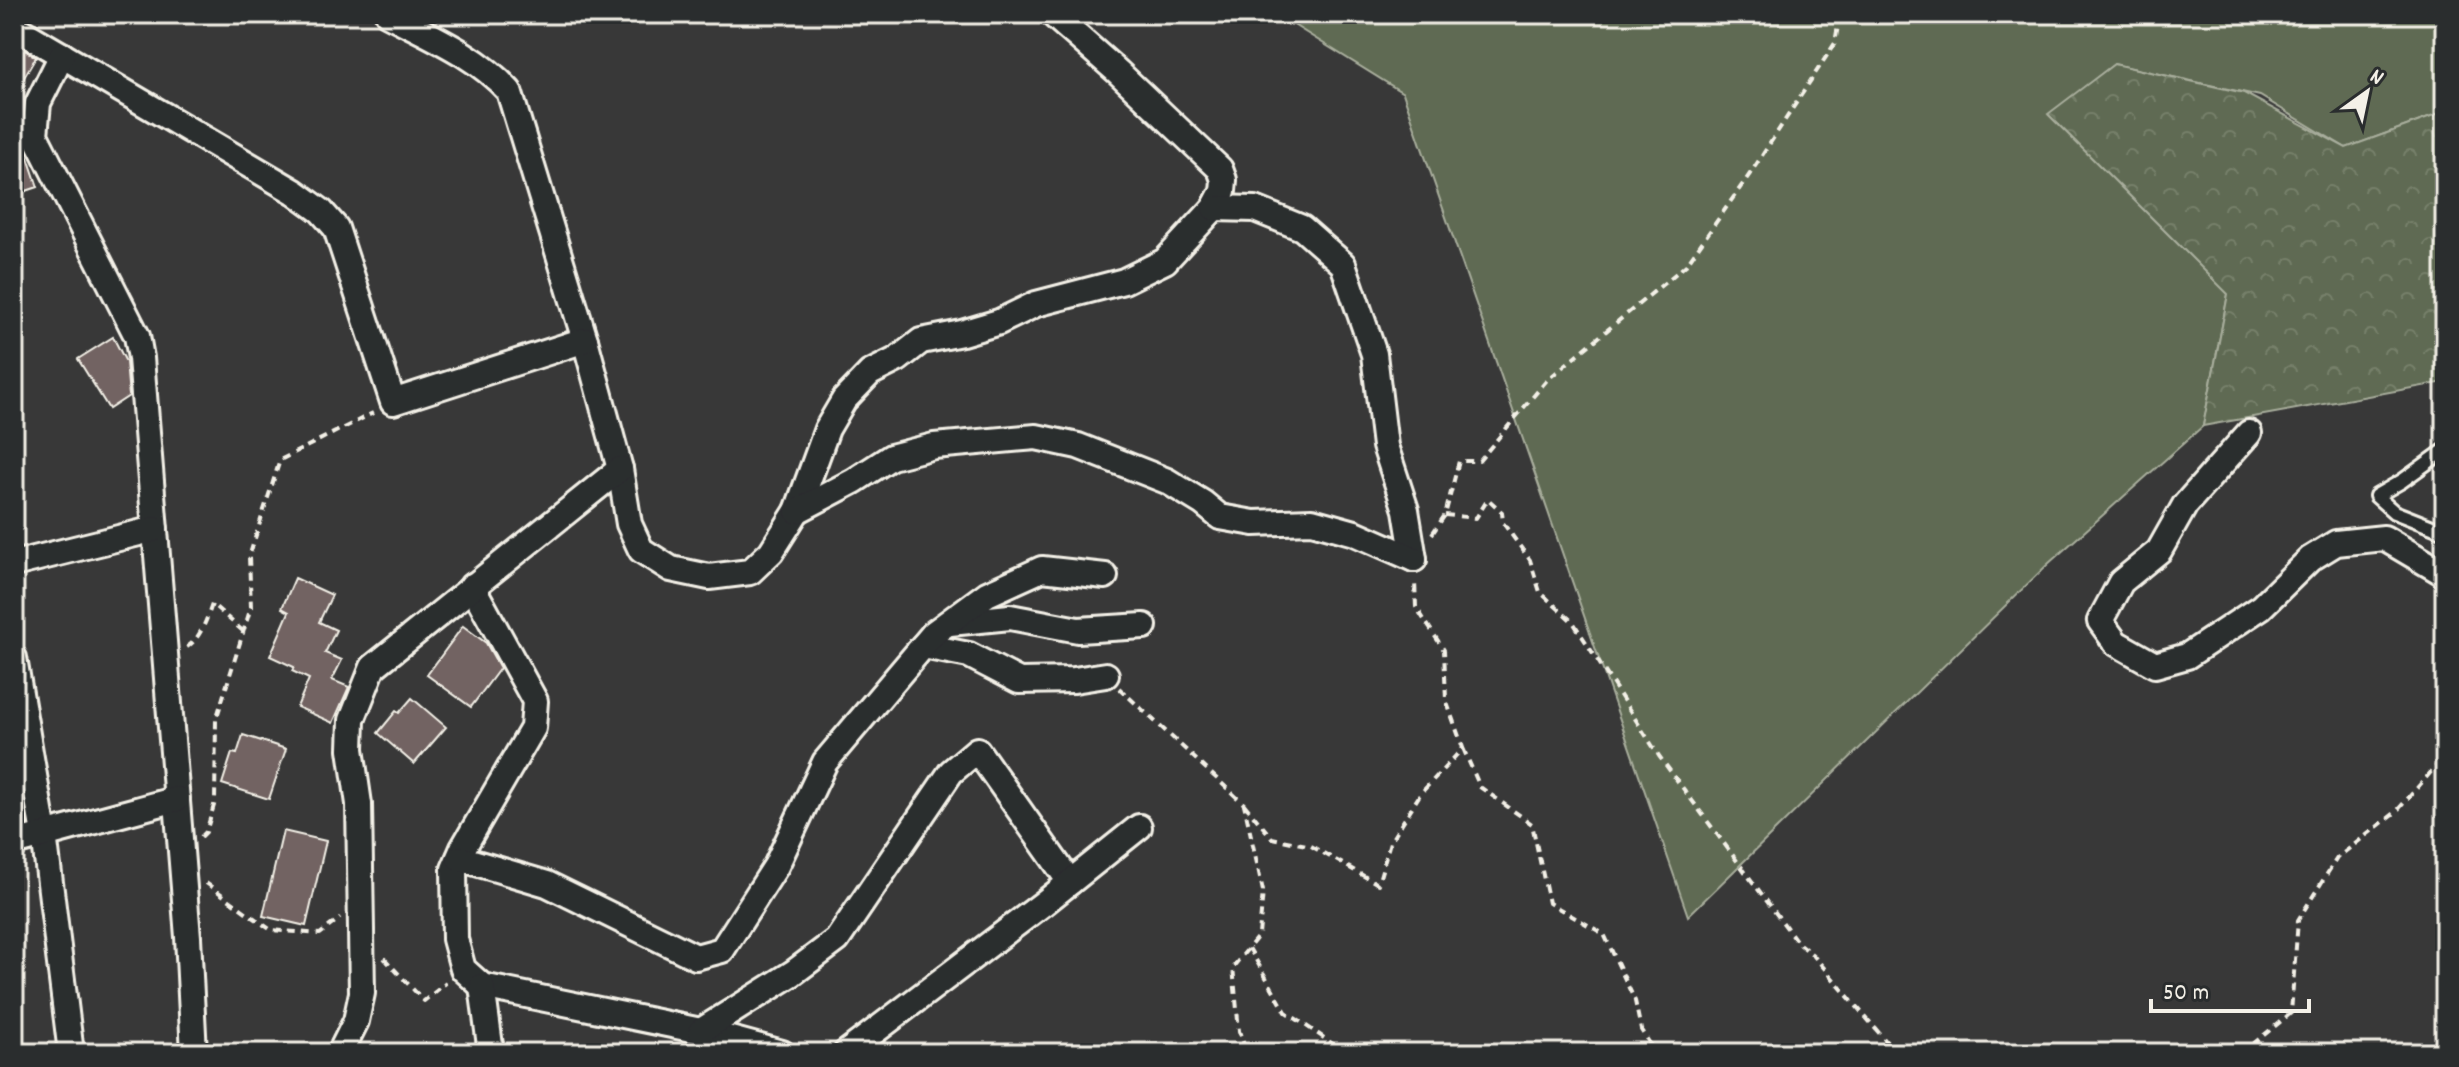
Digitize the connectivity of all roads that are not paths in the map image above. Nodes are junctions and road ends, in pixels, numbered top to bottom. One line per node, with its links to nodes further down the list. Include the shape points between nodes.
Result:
1 (388, 14): 6 (street, via 464,54 509,91)
2 (1052, 14): 5 (street, via 1220,169 1223,191)
3 (14, 27): 4 (street)
4 (62, 55): 6 (street, via 321,211 336,228 393,402); 11 (street, via 38,103 35,135 137,336)
5 (1214, 208): 10 (street, via 1165,261 1124,281 921,341 870,373 844,400 827,429); 10 (street, via 1255,209 1302,228 1343,264 1374,354 1385,446 1406,510 1414,559 1312,521 1254,523 1220,517 1167,481 1078,446 1036,437 934,446 891,457)
6 (585, 340): 9 (street)
7 (2249, 433): 14 (street, via 2185,505 2159,551 2121,582 2100,621 2116,643 2155,665 2187,656 2261,607 2310,559 2336,543 2384,538)
8 (2445, 450): 12 (lane, via 2376,496 2394,512)
9 (620, 469): 10 (street, via 629,524 641,550 671,569 709,577 750,572 771,552); 16 (street)
10 (797, 511)
11 (155, 529): 13 (street); 22 (street)
12 (2445, 532)
13 (14, 564)
14 (2445, 574)
15 (1105, 576): 17 (street, via 1042,569 987,594)
16 (472, 586): 26 (street, via 535,701 533,728); 32 (street, via 373,667 352,720 362,993 356,1021)
17 (948, 623): 18 (street, via 1010,617 1078,630); 19 (street)
18 (1144, 626)
19 (923, 646): 21 (street, via 969,655 1019,681); 26 (street, via 825,762 776,866 722,950 696,957 547,884)
20 (15, 669): 24 (street)
21 (1106, 675)
22 (177, 799): 24 (street); 31 (street)
23 (1139, 827): 27 (street)
24 (44, 834): 25 (street); 30 (street)
25 (14, 843)
26 (459, 858): 28 (street, via 454,869 455,939 463,969)
27 (1070, 882): 29 (street, via 977,750 951,772 837,940); 35 (street)
28 (482, 986): 29 (street); 33 (street)
29 (701, 1031): 34 (street)
30 (71, 1053)
31 (194, 1053)
32 (340, 1053)
33 (491, 1053)
34 (782, 1053)
35 (846, 1053)

